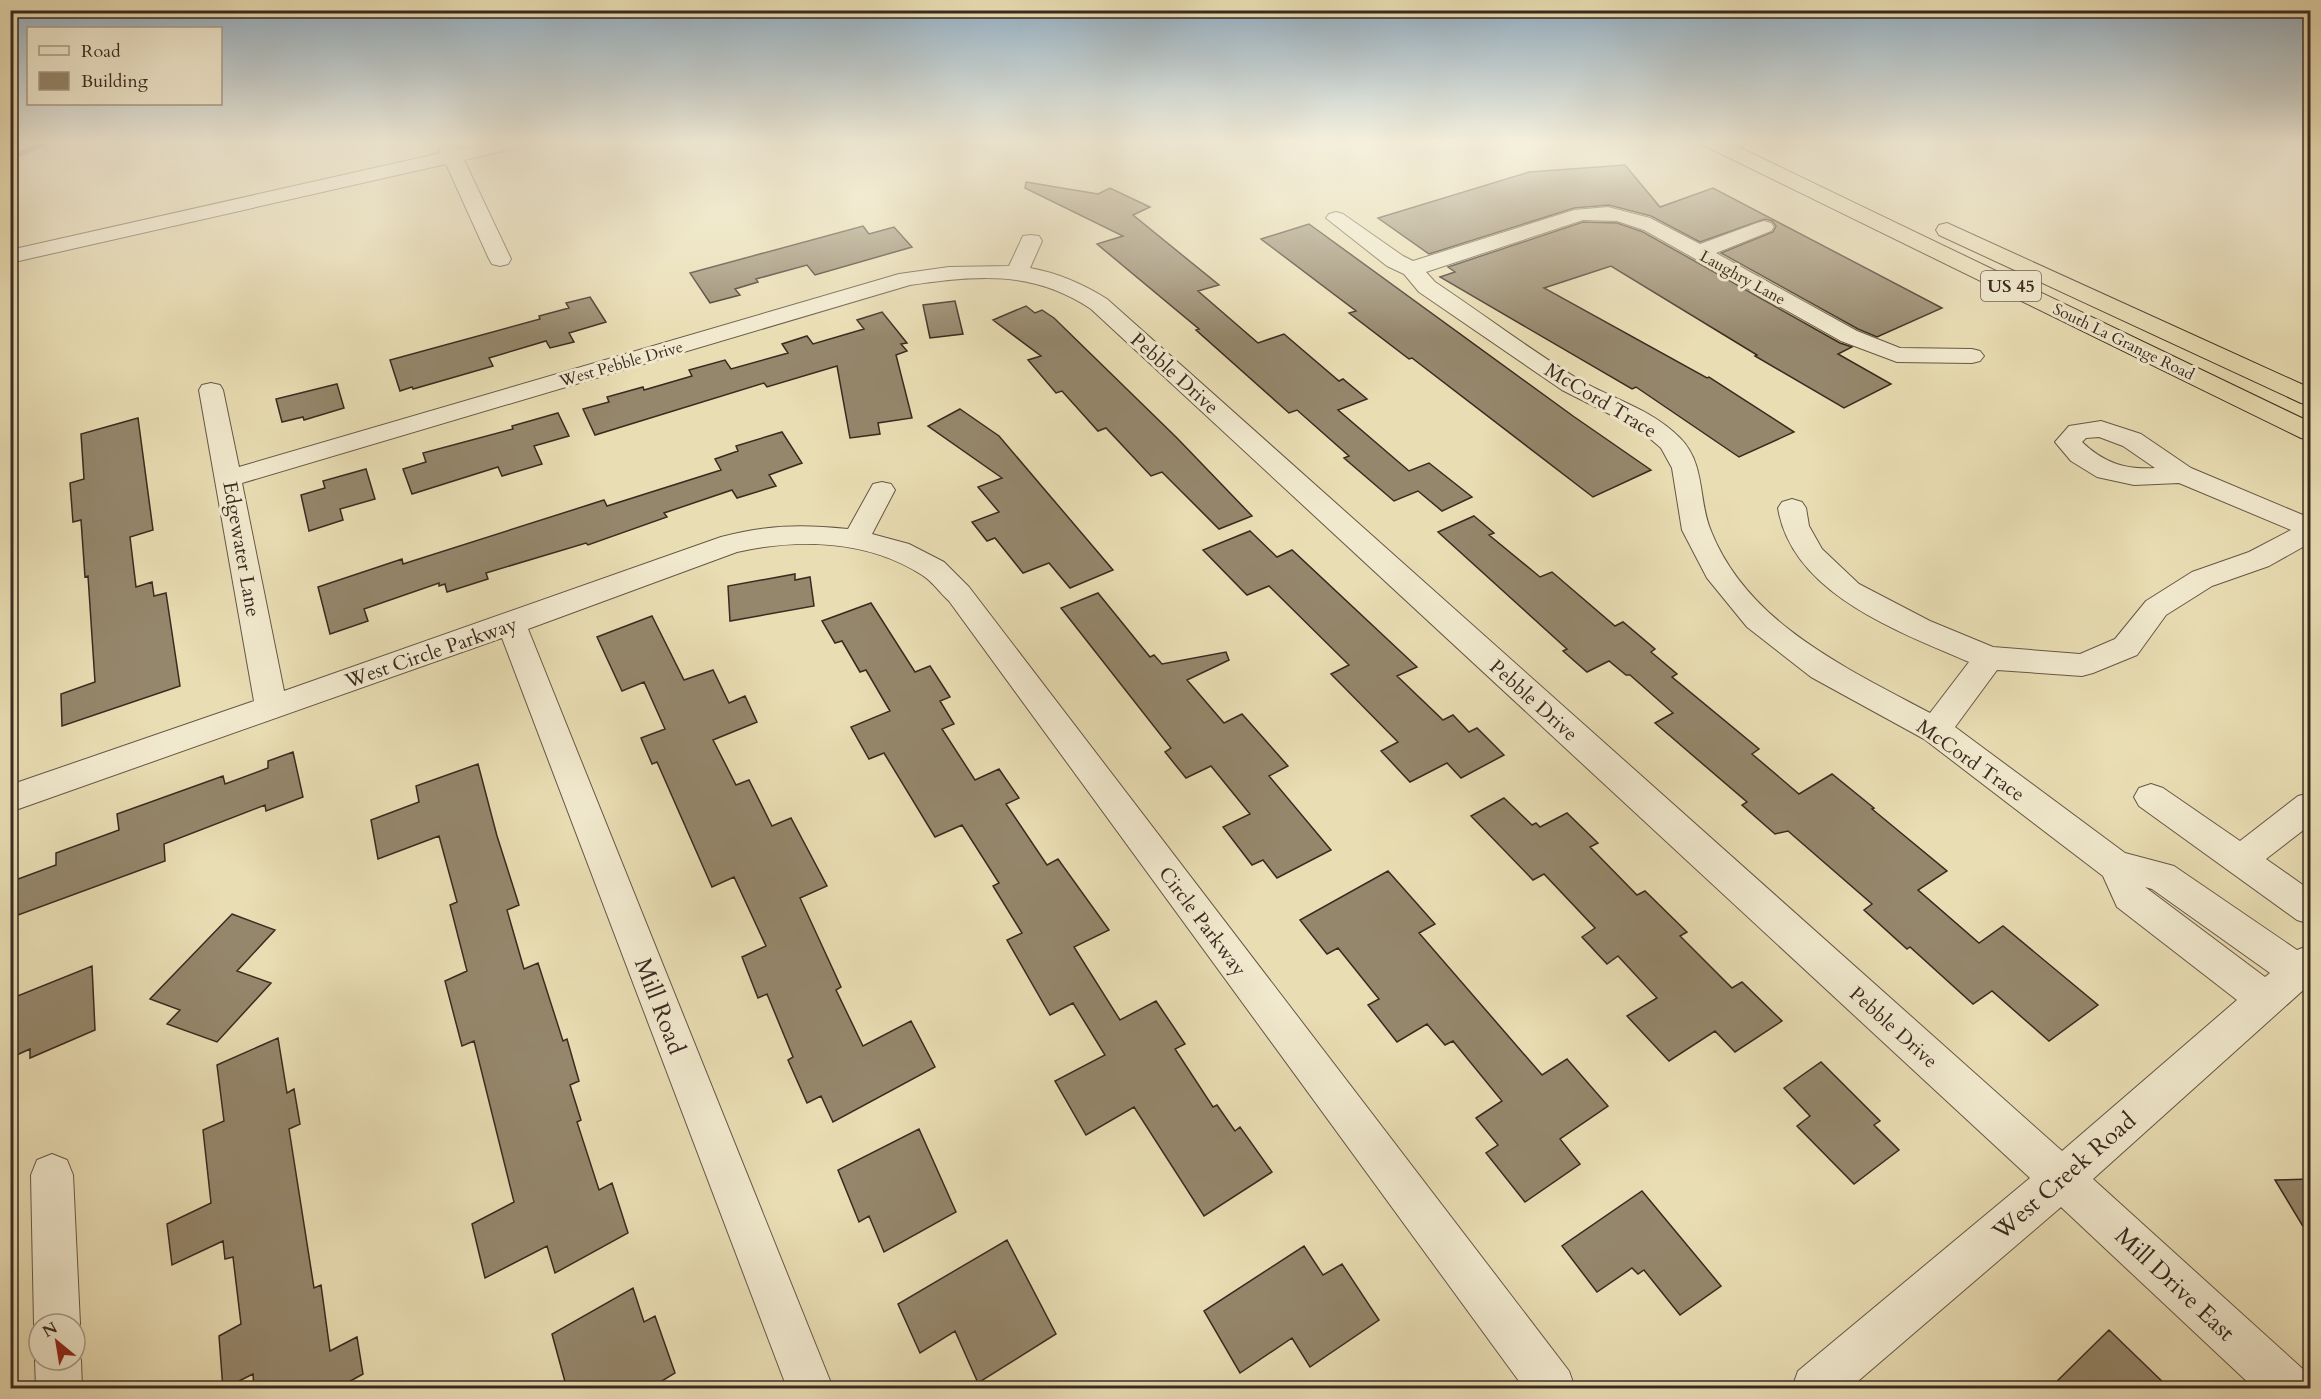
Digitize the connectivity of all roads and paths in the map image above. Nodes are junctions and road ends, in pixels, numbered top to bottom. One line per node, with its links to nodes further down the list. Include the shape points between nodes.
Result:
1 (216, 206): 11 (street)
2 (476, 206): 12 (street)
3 (1845, 206): 18 (highway, South La Grange Road / US 45)
4 (1894, 206): 5 (highway)
5 (1904, 211)
6 (1336, 218): 13 (street, McCord Trace)
7 (1926, 221): 17 (highway, South La Grange Road / US 45)
8 (1764, 227): 10 (street)
9 (1031, 241): 14 (street)
10 (1699, 252): 13 (street, Laughry Lane, via 1628,216 1604,212 1581,214); 15 (street, Laughry Lane, via 1849,336 1897,355)
11 (10, 257)
12 (500, 259)
13 (1412, 269): 28 (street, McCord Trace, via 1427,287 1571,385 1648,424 1672,444 1685,468 1696,530 1717,571 1758,620 1822,669)
14 (1017, 273): 20 (street, West Pebble Drive, via 945,273 907,279); 38 (street, Pebble Drive, via 1076,289 1099,304)
15 (1972, 356)
16 (211, 390): 20 (street, Edgewater Lane)
17 (2310, 398)
18 (2310, 432)
19 (2182, 474): 23 (street)
20 (229, 478): 27 (street, Edgewater Lane)
21 (882, 490): 24 (street)
22 (1792, 508): 26 (street, via 1795,526 1812,555 1849,591 1918,628)
23 (2310, 530): 26 (street, via 2259,559 2202,579 2156,608 2126,647 2082,665)
24 (856, 539): 25 (street, West Circle Parkway, via 772,535 731,543); 43 (street, Circle Parkway, via 899,551 933,569 959,594)
25 (511, 624): 27 (street, West Circle Parkway); 42 (street, Mill Road)
26 (1989, 658): 28 (street)
27 (271, 708): 30 (street, West Circle Parkway)
28 (1935, 730): 33 (street, McCord Trace)
29 (2151, 797): 32 (street)
30 (10, 799)
31 (2310, 806): 32 (street)
32 (2241, 859): 34 (street)
33 (2116, 866): 35 (street, McCord Trace, via 2161,876); 36 (street, McCord Trace, via 2130,896)
34 (2310, 909)
35 (2305, 966): 36 (street, West Creek Road)
36 (2266, 1000): 38 (street, West Creek Road)
37 (52, 1175): 39 (street)
38 (2062, 1179): 44 (street, West Creek Road); 45 (street, Mill Drive East)
39 (57, 1312)
40 (58, 1372): 41 (street)
41 (59, 1389)
42 (810, 1389)
43 (1552, 1389)
44 (1815, 1389)
45 (2288, 1389)

